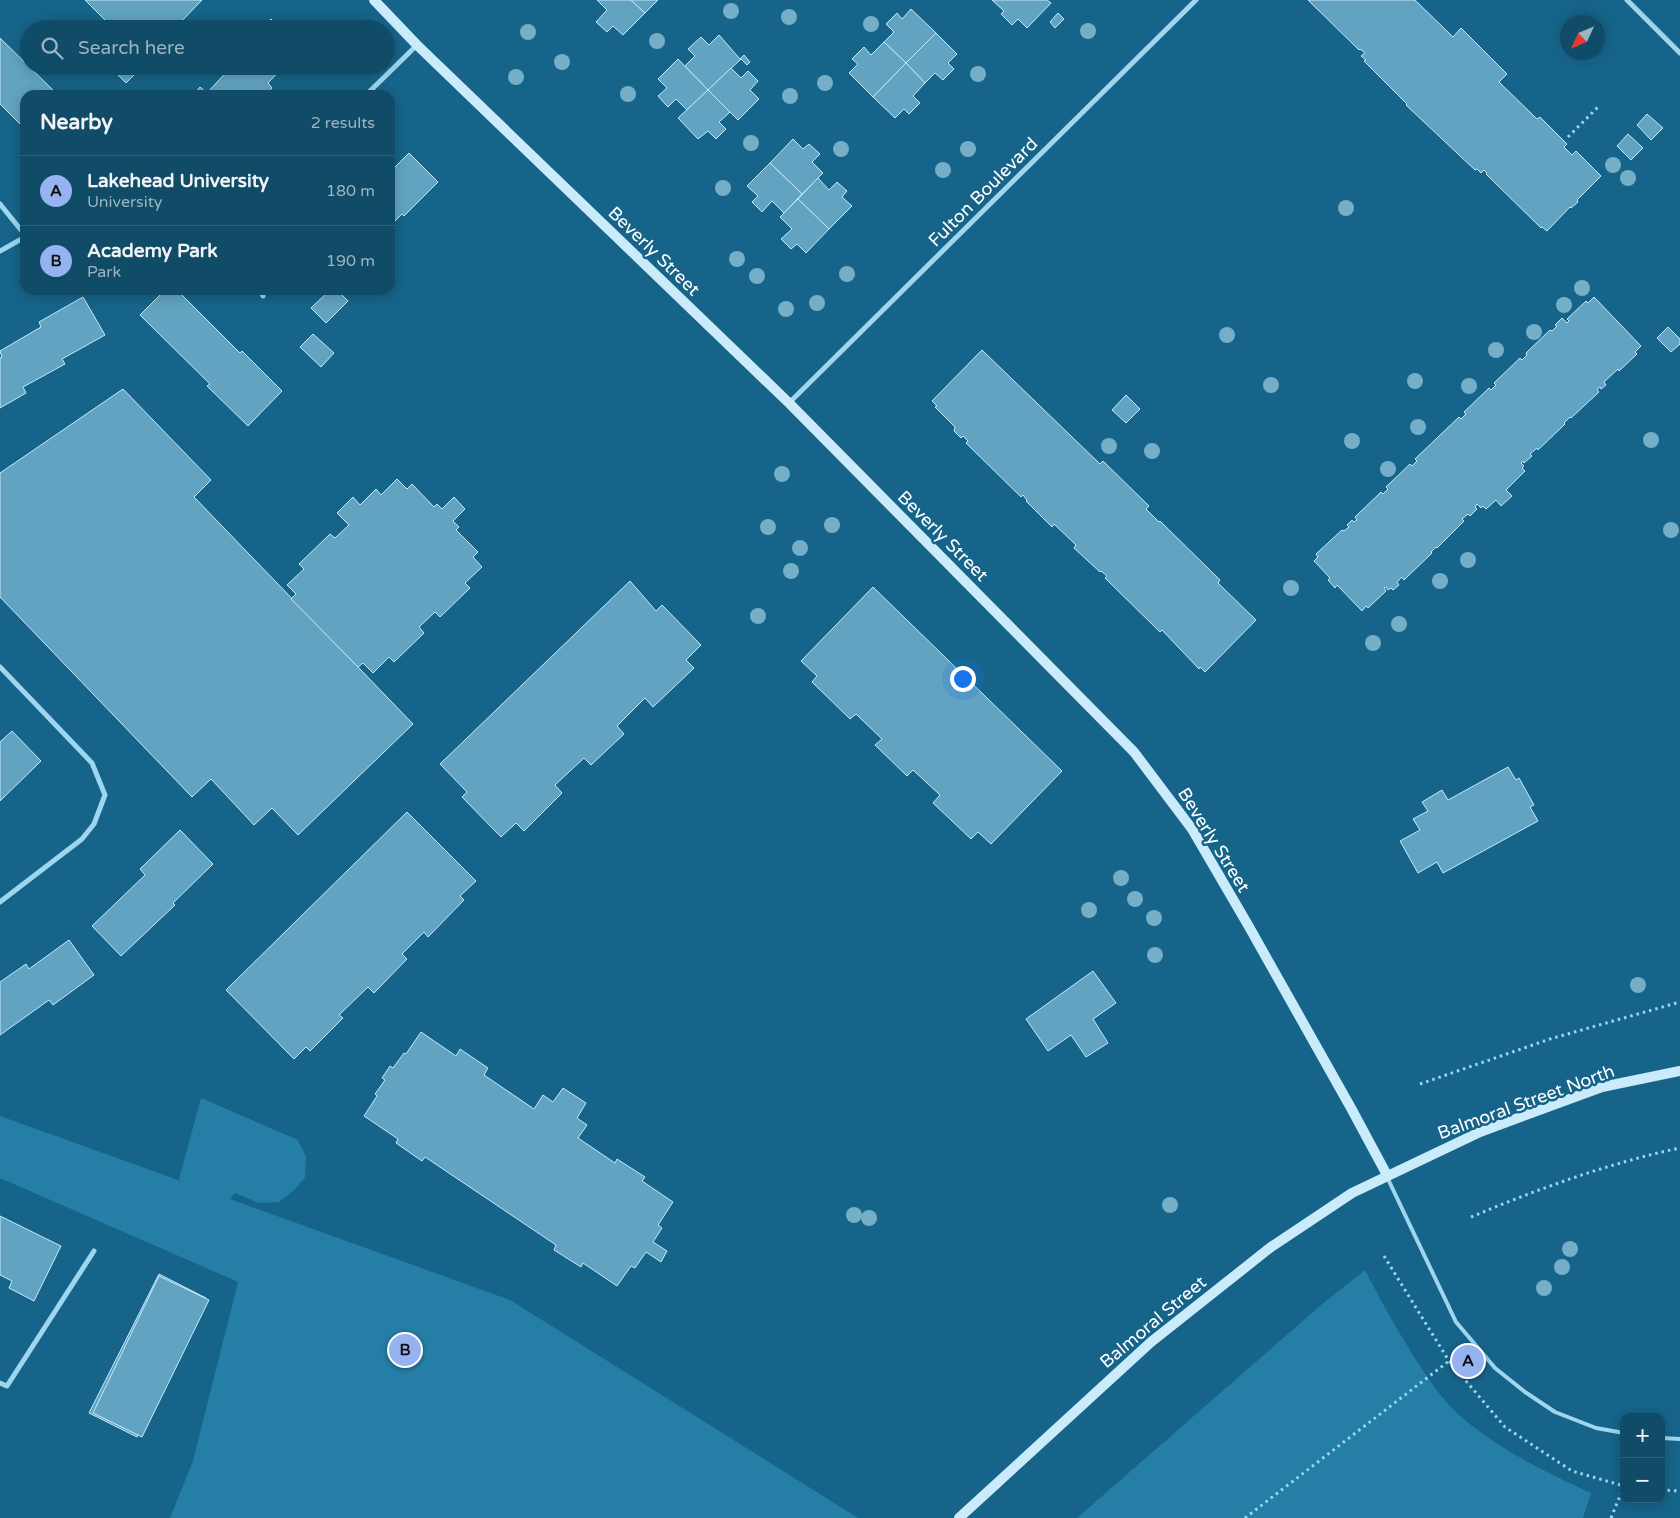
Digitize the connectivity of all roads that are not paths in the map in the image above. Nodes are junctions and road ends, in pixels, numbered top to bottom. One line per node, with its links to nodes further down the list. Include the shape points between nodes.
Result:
1 (374, 0): 4 (street, Beverly Street)
2 (1627, 0): 7 (street)
3 (1194, 1): 15 (street, Fulton Boulevard)
4 (393, 20)
5 (395, 22): 6 (street, Beverly Street)
6 (417, 45): 8 (street); 15 (street, Beverly Street)
7 (1680, 53)
8 (395, 67)
9 (386, 75): 10 (street)
10 (371, 90)
11 (0, 204): 12 (street)
12 (20, 230)
13 (20, 239): 14 (street)
14 (0, 251)
15 (789, 403): 19 (street, Beverly Street, via 1145,766 1192,829)
16 (0, 666): 17 (street, via 92,764 105,795 94,824 82,839)
17 (0, 902)
18 (1680, 1071): 19 (street, Balmoral Street North, via 1602,1087 1480,1132)
19 (1386, 1175): 22 (lane, via 1456,1322 1495,1368 1555,1412 1596,1428); 25 (street, Balmoral Street, via 1352,1193 1272,1248 1152,1342)
20 (94, 1251): 21 (street, via 7,1386)
21 (0, 1383)
22 (1620, 1432)
23 (1665, 1438): 24 (lane)
24 (1680, 1440)
25 (959, 1518)

